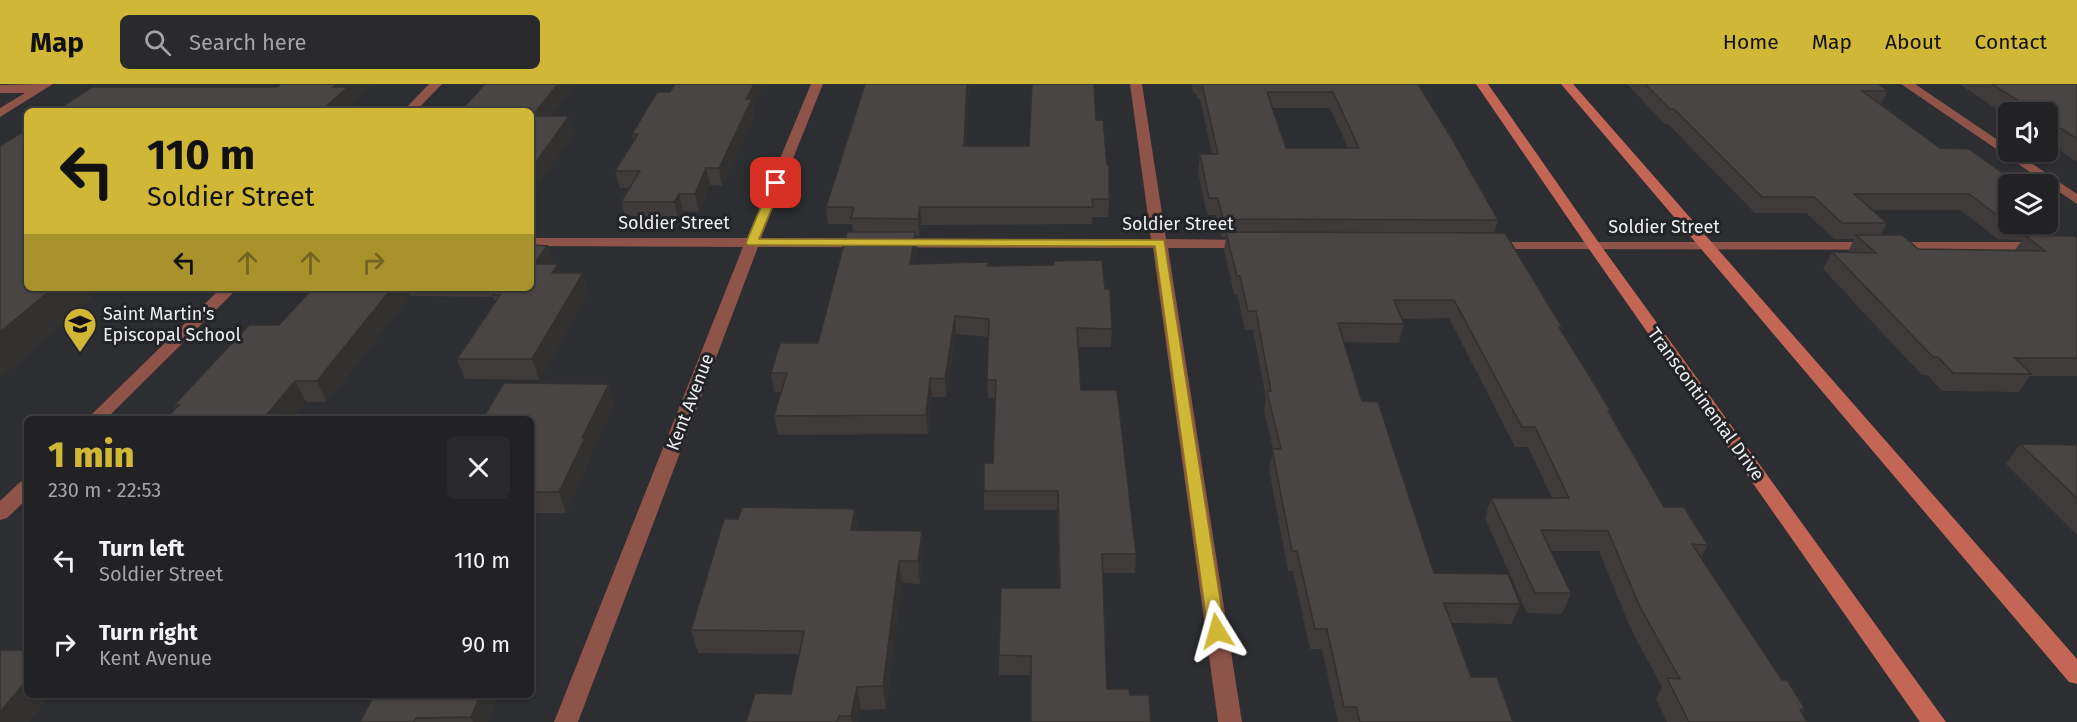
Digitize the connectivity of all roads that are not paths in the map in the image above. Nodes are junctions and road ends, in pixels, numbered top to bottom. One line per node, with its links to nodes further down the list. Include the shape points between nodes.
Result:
1 (436, 84): 9 (street)
2 (818, 84): 13 (street, Kent Avenue)
3 (1136, 84): 14 (street)
4 (1482, 84): 17 (street, Transcontinental Drive)
5 (1566, 84): 19 (street)
6 (1907, 84): 11 (street)
7 (43, 86): 8 (street); 10 (street)
8 (0, 89)
9 (412, 108)
10 (0, 113)
11 (2077, 201)
12 (534, 242): 13 (street, Soldier Street)
13 (752, 243): 14 (street, Soldier Street); 25 (street, Kent Avenue)
14 (1160, 243): 15 (street, Soldier Street); 26 (street)
15 (1265, 244)
16 (1476, 246): 17 (street, Soldier Street)
17 (1594, 246): 19 (street, Soldier Street); 27 (street, Transcontinental Drive)
18 (2077, 246): 19 (street, Soldier Street)
19 (1709, 247): 24 (street)
20 (227, 291): 21 (street)
21 (99, 416)
22 (24, 490): 23 (street)
23 (0, 513)
24 (2077, 675)
25 (566, 722)
26 (1230, 722)
27 (1934, 722)

